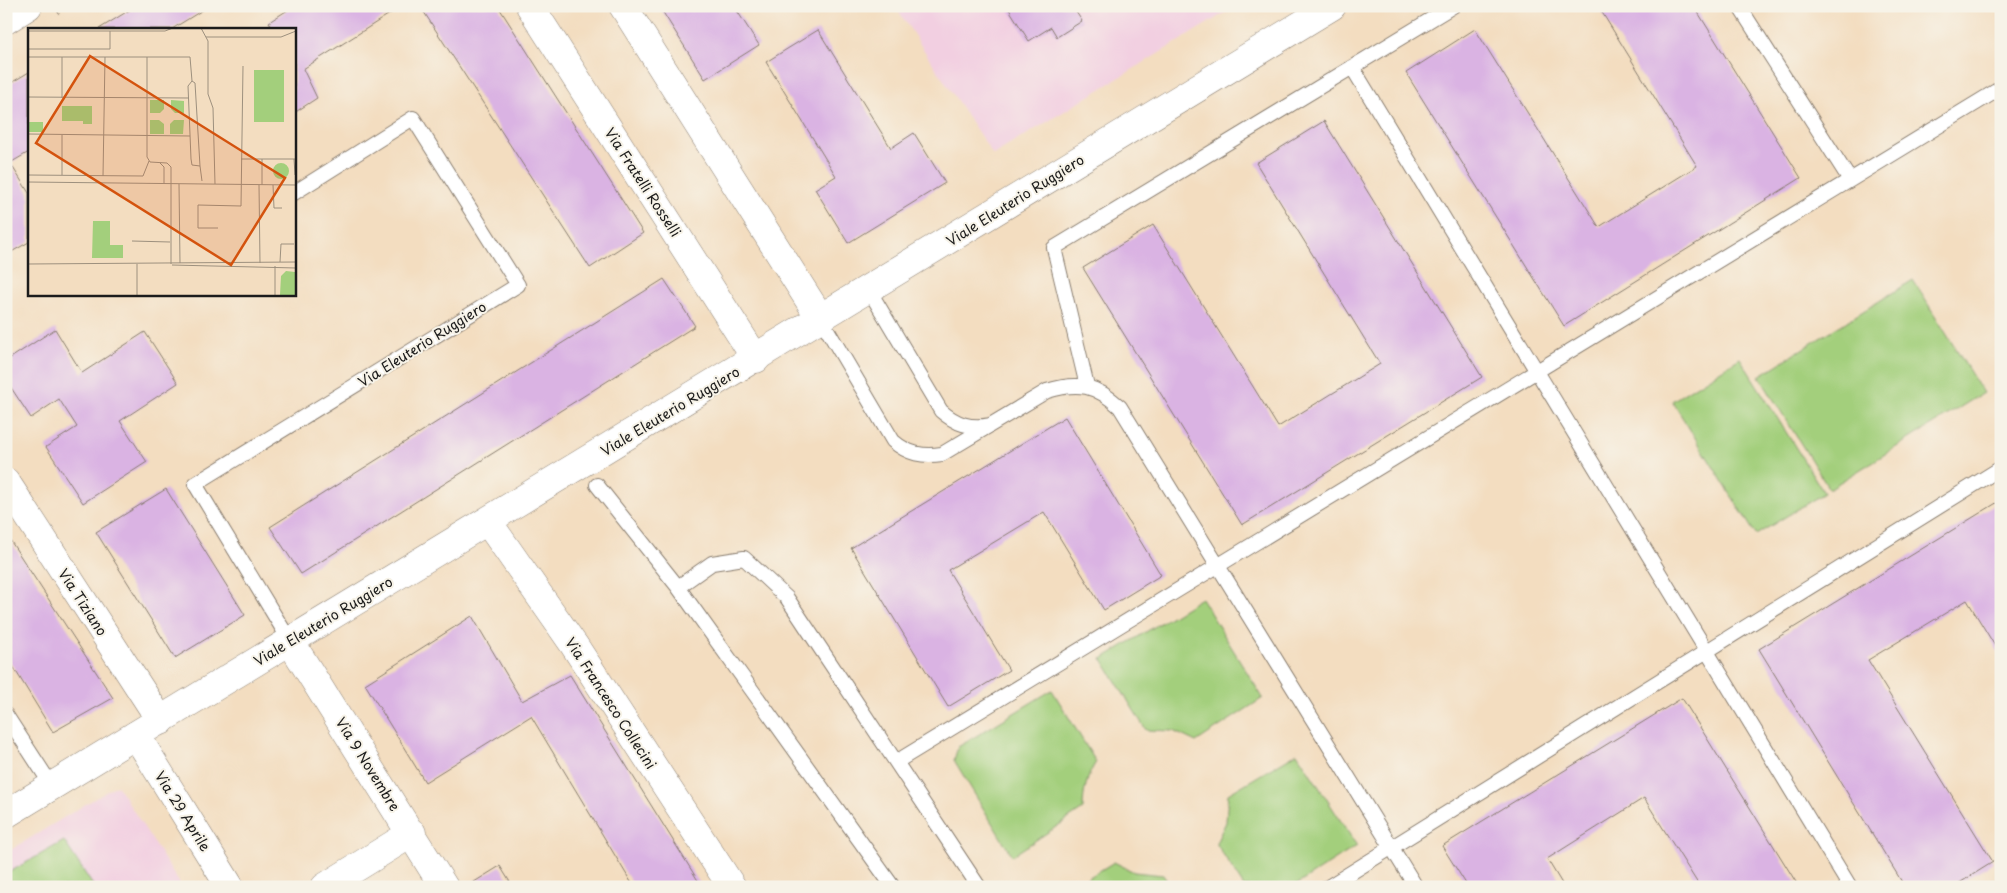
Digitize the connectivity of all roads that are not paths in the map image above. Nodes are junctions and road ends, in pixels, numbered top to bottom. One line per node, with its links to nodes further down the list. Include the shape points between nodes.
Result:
1 (28, 6): 7 (street)
2 (530, 6): 14 (street, Via Fratelli Rosselli)
3 (623, 6): 13 (street)
4 (1332, 6): 12 (street, Viale Eleuterio Ruggiero)
5 (1453, 6): 8 (lane)
6 (1739, 6): 10 (lane)
7 (6, 20)
8 (1352, 67): 15 (lane); 16 (lane, via 1054,248)
9 (2001, 88): 10 (lane)
10 (1850, 180): 15 (lane)
11 (295, 192): 24 (lane, Via Eleuterio Ruggiero, via 413,118 518,285 195,484)
12 (869, 290): 13 (street, Viale Eleuterio Ruggiero); 17 (lane, via 941,411 963,425 977,427 991,425)
13 (821, 319): 14 (street, Viale Eleuterio Ruggiero); 17 (lane, via 901,448 914,454 942,454)
14 (756, 359): 21 (street, Viale Eleuterio Ruggiero)
15 (1537, 371): 22 (lane); 25 (lane)
16 (1087, 386): 17 (lane, via 1066,385 1047,391); 22 (lane, via 1105,394 1120,407)
17 (1004, 418)
18 (2001, 468): 25 (lane)
19 (6, 482): 27 (street, Via Tiziano)
20 (597, 485): 23 (lane)
21 (488, 522): 24 (street, Viale Eleuterio Ruggiero); 37 (street, Via Francesco Collecini, via 574,645)
22 (1218, 566): 29 (lane); 33 (lane)
23 (678, 587): 29 (lane, via 712,563 744,558 787,598); 38 (lane)
24 (290, 642): 27 (street, Viale Eleuterio Ruggiero); 32 (street, Via 9 Novembre)
25 (1707, 651): 33 (lane); 42 (lane)
26 (6, 715): 30 (lane)
27 (161, 721): 28 (street, Viale Eleuterio Ruggiero)
28 (136, 735): 30 (street, Viale Eleuterio Ruggiero); 34 (street, Via 29 Aprile)
29 (896, 762): 39 (lane)
30 (52, 786): 31 (street, Viale Eleuterio Ruggiero)
31 (6, 814)
32 (412, 833): 35 (street); 36 (street, Via 9 Novembre)
33 (1392, 847): 40 (lane); 41 (lane)
34 (230, 887)
35 (325, 887)
36 (444, 887)
37 (732, 887)
38 (893, 887)
39 (979, 887)
40 (1328, 887)
41 (1416, 887)
42 (1850, 887)

